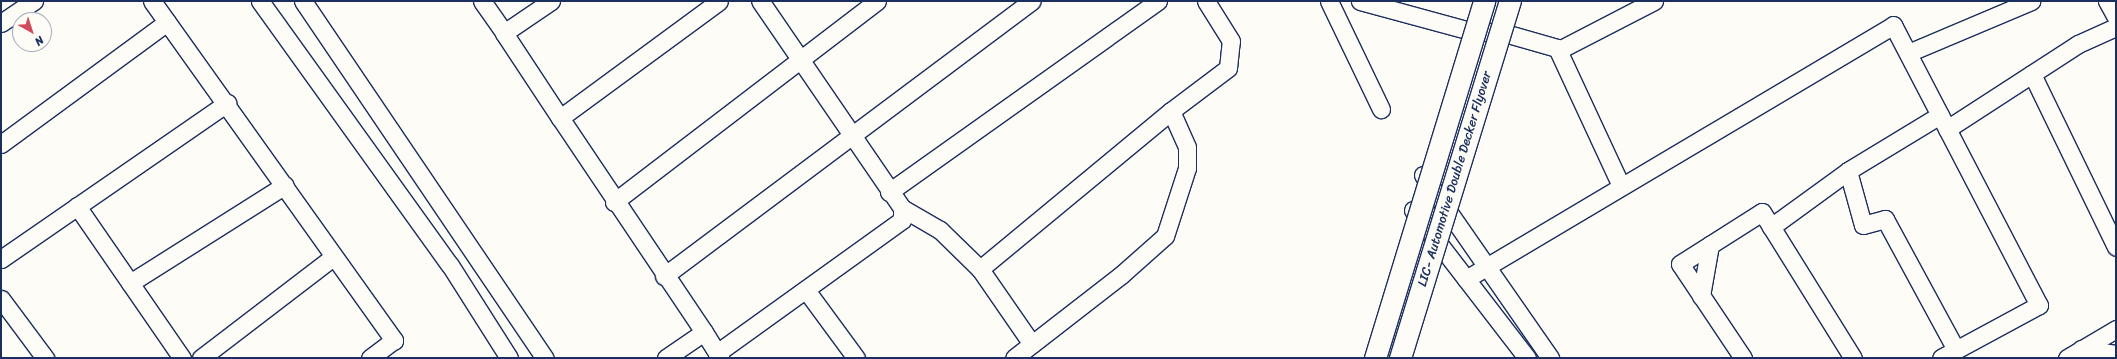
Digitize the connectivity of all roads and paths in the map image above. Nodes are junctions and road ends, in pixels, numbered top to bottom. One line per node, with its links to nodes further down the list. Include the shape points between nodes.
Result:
1 (34, 1): 22 (street)
2 (152, 1): 21 (street)
3 (260, 1): 59 (street)
4 (303, 1): 55 (street)
5 (482, 1): 24 (street)
6 (550, 1): 24 (street)
7 (719, 1): 32 (street)
8 (760, 1): 27 (street)
9 (877, 1): 27 (street)
10 (1032, 1): 34 (street)
11 (1158, 1): 40 (street)
12 (1206, 1): 31 (street, via 1231,41 1228,68)
13 (1329, 1): 30 (street)
14 (1360, 1): 25 (street, via 1466,30 1508,34)
15 (1484, 1): 76 (main road, LIC- Automotive Double Decker Flyover, bridge)
16 (1510, 1): 77 (main road, LIC- Automotive Double Decker Flyover, bridge)
17 (1654, 1): 25 (street)
18 (2031, 1): 26 (street)
19 (2107, 1): 20 (street)
20 (2116, 17)
21 (167, 22): 29 (street); 35 (street)
22 (1, 23)
23 (2116, 27): 28 (street, via 2078,44)
24 (504, 33): 32 (street)
25 (1559, 50): 39 (street)
26 (1908, 53): 33 (street); 39 (street, via 1893,25)
27 (799, 60): 34 (street); 41 (street)
28 (2032, 74): 33 (street); 47 (street)
29 (227, 103): 38 (street); 42 (street)
30 (1381, 109)
31 (1171, 110): 51 (street); 62 (street, via 1187,147 1187,168 1165,236 1121,276)
32 (560, 118): 41 (street)
33 (1944, 122): 36 (street); 63 (street, via 2039,305)
34 (851, 136): 40 (street); 52 (street)
35 (1, 144)
36 (1848, 171): 45 (street); 63 (street, via 1863,225 1885,219)
37 (1423, 174): 50 (street)
38 (285, 185): 48 (street); 54 (street)
39 (1621, 186): 50 (street)
40 (889, 192): 43 (street)
41 (614, 202): 52 (street)
42 (77, 206): 49 (street); 54 (street)
43 (902, 208): 51 (street, via 940,230); 56 (street, via 902,220)
44 (1413, 210): 53 (street)
45 (1771, 227): 46 (street, via 1762,212); 81 (street)
46 (1710, 245): 57 (street); 57 (street, via 1680,264)
47 (2116, 247)
48 (333, 257): 69 (street); 70 (street, via 394,340)
49 (1, 259)
50 (1487, 266): 53 (street); 79 (street)
51 (980, 270): 62 (street)
52 (664, 276): 61 (street)
53 (1466, 279): 78 (street)
54 (130, 283): 68 (street)
55 (498, 289): 59 (street); 72 (street)
56 (806, 290): 66 (street); 74 (street)
57 (1701, 296): 80 (street)
58 (1, 299): 67 (street)
59 (476, 306): 71 (street)
60 (2116, 329): 64 (street)
61 (704, 332): 66 (street); 73 (street)
62 (1032, 344): 75 (street)
63 (1948, 354)
64 (2074, 354): 65 (street)
65 (2116, 354)
66 (719, 356)
67 (45, 358)
68 (182, 358)
69 (201, 358)
70 (370, 358)
71 (509, 358)
72 (545, 358)
73 (666, 358)
74 (856, 358)
75 (1014, 358)
76 (1375, 358)
77 (1400, 358)
78 (1527, 358)
79 (1550, 358)
80 (1744, 358)
81 (1852, 358)

